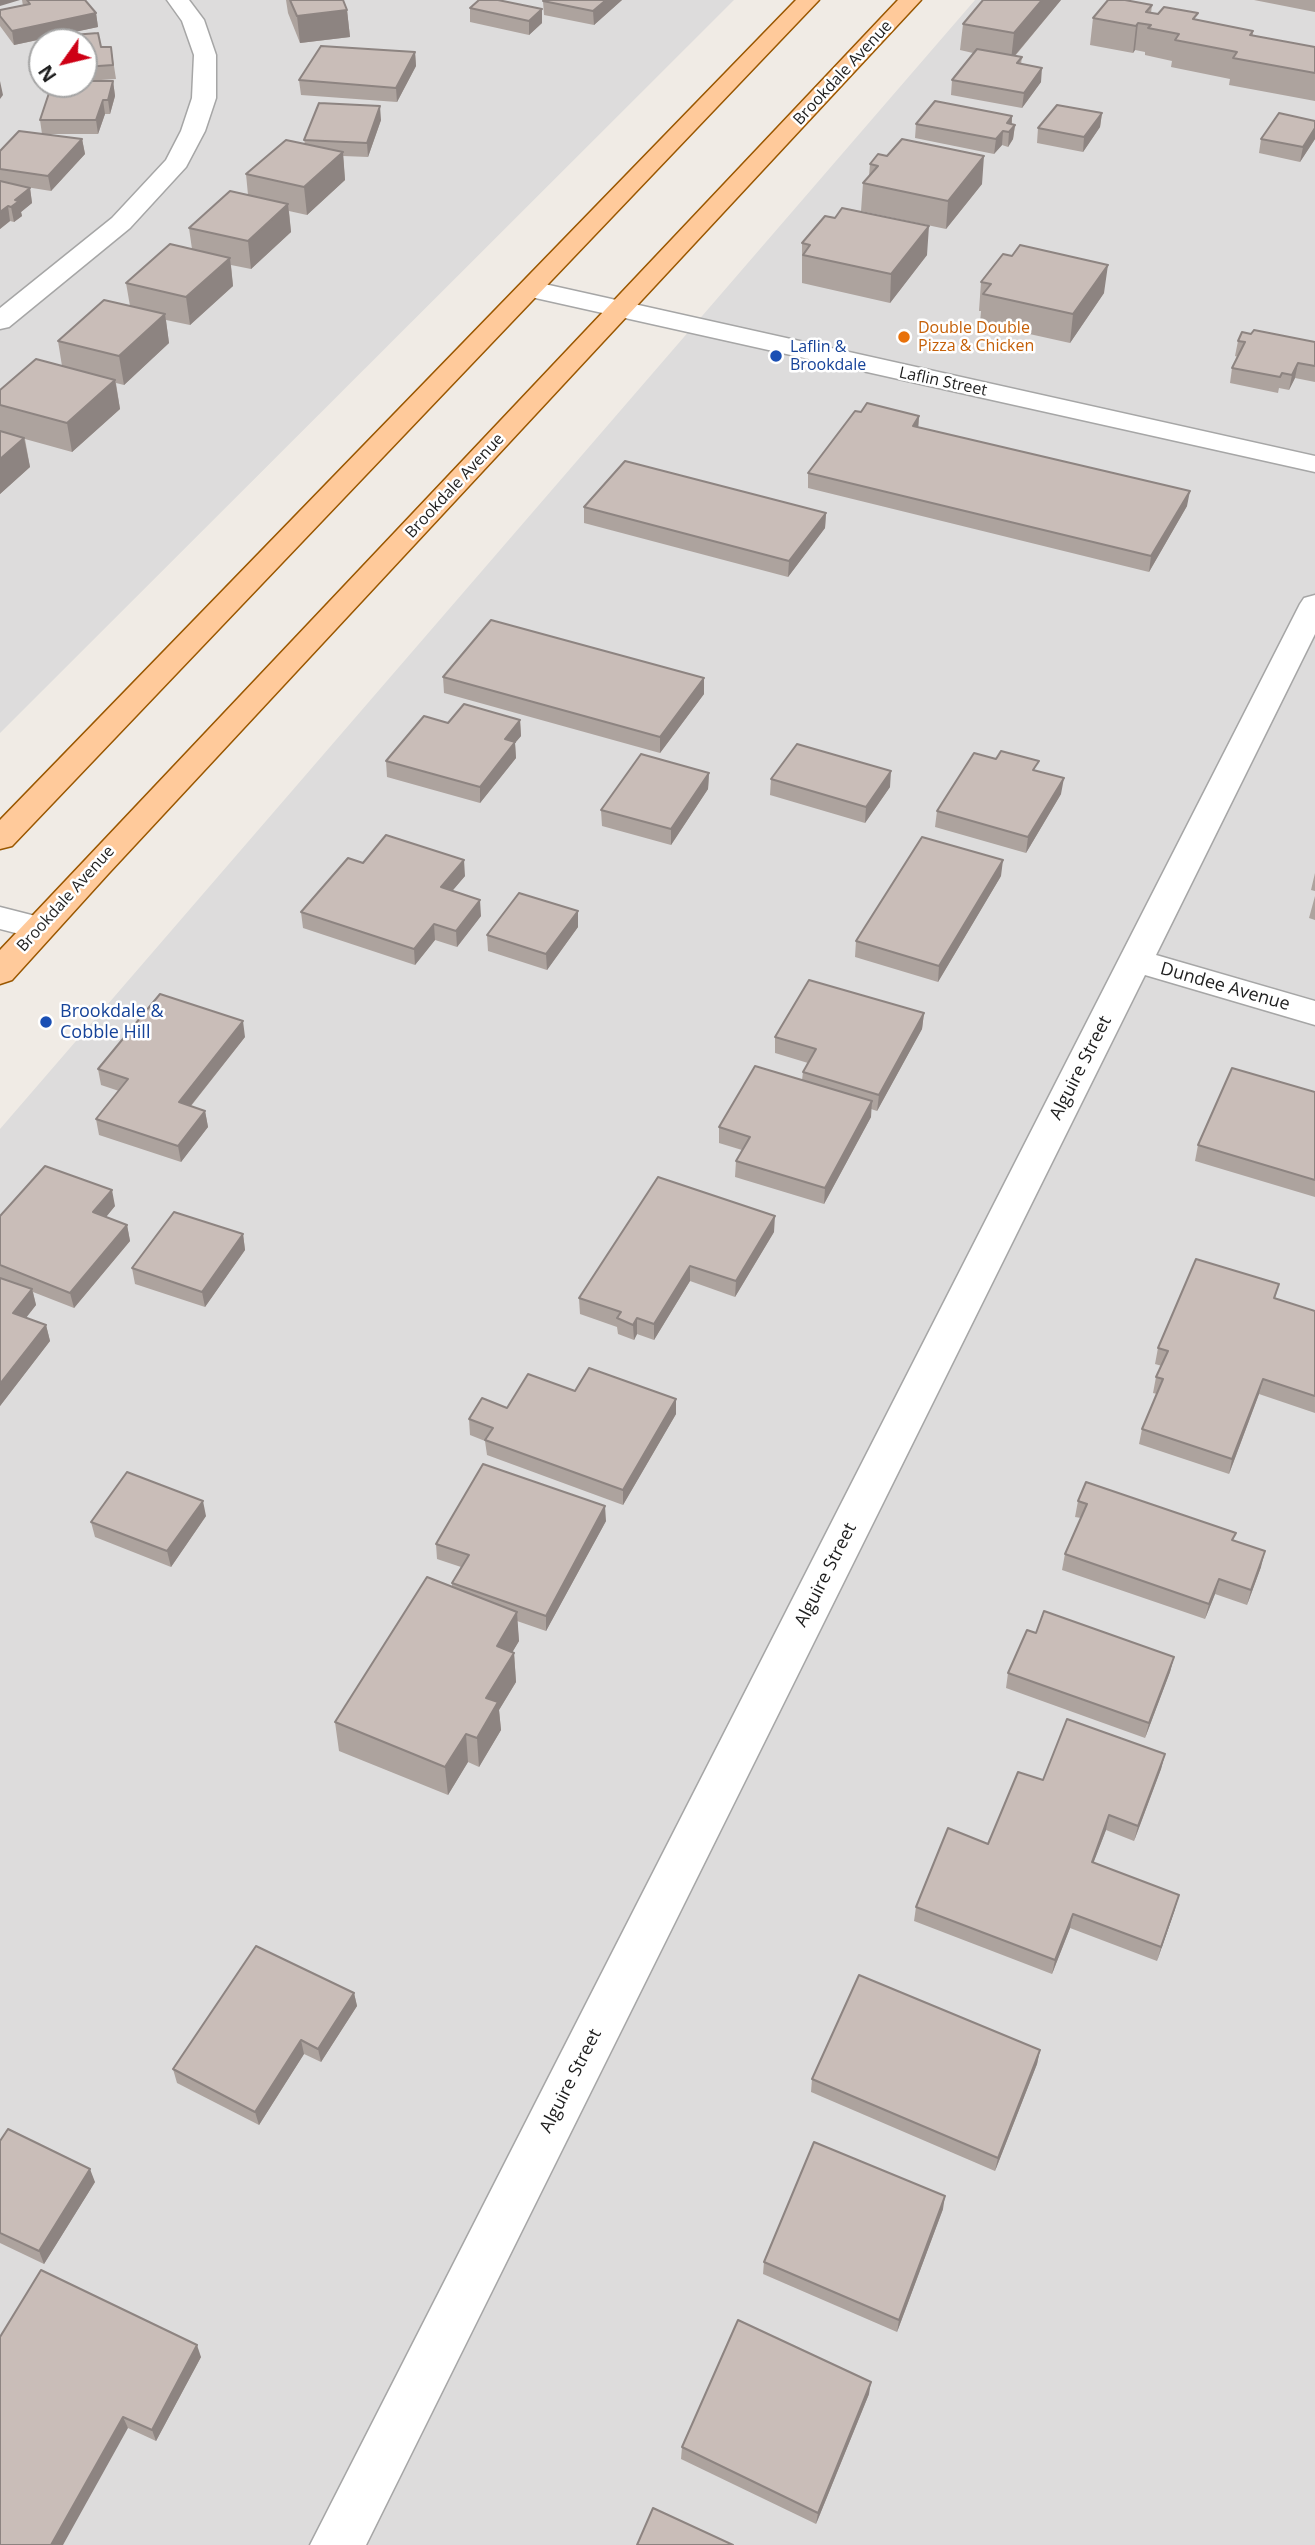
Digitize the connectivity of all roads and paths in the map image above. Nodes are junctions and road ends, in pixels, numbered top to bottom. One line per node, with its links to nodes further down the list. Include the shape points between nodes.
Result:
1 (178, 0): 6 (street, via 193,20 205,55 203,102 177,162 129,215)
2 (808, 0): 4 (main road)
3 (910, 0): 5 (main road, Brookdale Avenue)
4 (531, 289): 5 (street, Laflin Street); 9 (main road)
5 (620, 311): 7 (street, Laflin Street); 11 (main road, Brookdale Avenue)
6 (0, 321)
7 (1315, 464)
8 (1315, 604): 12 (street, Alguire Street)
9 (0, 839)
10 (0, 918): 11 (street)
11 (39, 928): 13 (main road, Brookdale Avenue)
12 (1136, 961): 14 (street, Dundee Avenue); 15 (street, Alguire Street)
13 (0, 972)
14 (1315, 1013)
15 (337, 2545)

